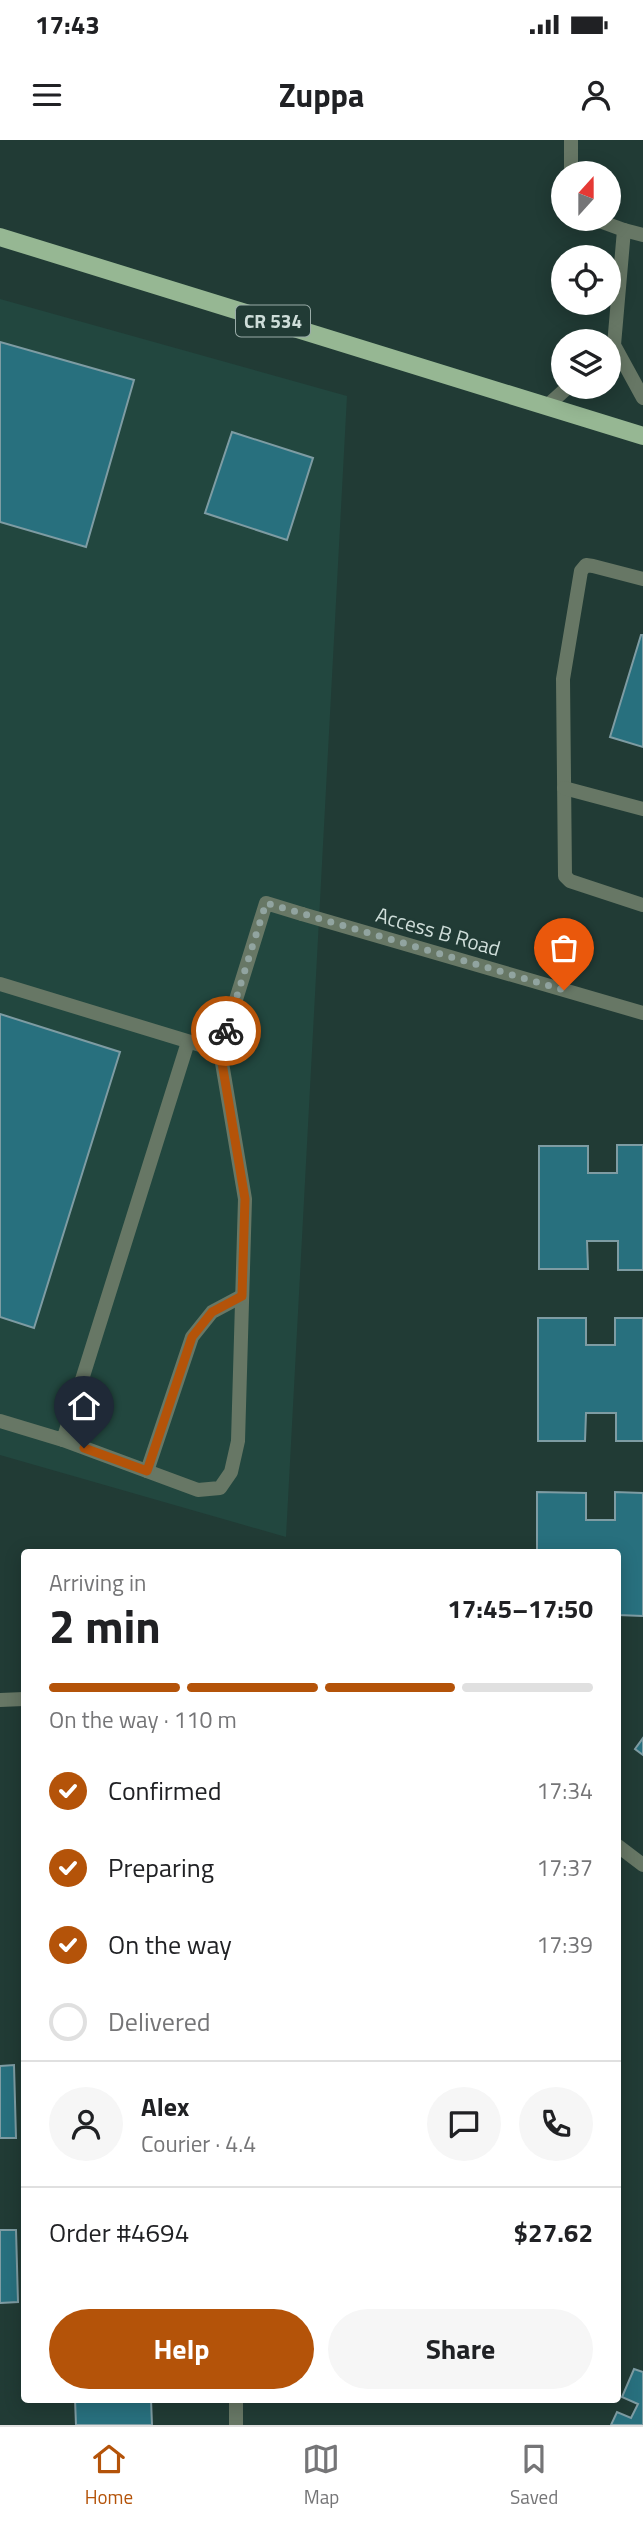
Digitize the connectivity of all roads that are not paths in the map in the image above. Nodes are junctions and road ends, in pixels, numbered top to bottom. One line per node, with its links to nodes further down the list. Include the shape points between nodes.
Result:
1 (571, 140): 2 (street)
2 (571, 161)
3 (621, 229): 4 (street)
4 (624, 230): 5 (street); 7 (street)
5 (643, 235)
6 (0, 237): 11 (main road, CR 534)
7 (613, 329)
8 (621, 363): 9 (street)
9 (643, 398)
10 (555, 399): 11 (street)
11 (547, 406): 12 (main road, CR 534)
12 (643, 436)
13 (643, 579): 14 (street, via 586,565 580,571 563,679)
14 (564, 788): 15 (street); 16 (street, via 565,876)
15 (643, 809)
16 (643, 905)
17 (0, 984): 19 (street)
18 (643, 1013): 20 (street, Access B Road, via 266,903)
19 (188, 1042): 20 (street); 23 (street)
20 (220, 1051): 21 (street, via 245,1199)
21 (242, 1296): 24 (street, via 212,1312 192,1337); 24 (street, via 238,1441 231,1472 220,1488 198,1490)
22 (0, 1421): 23 (street)
23 (62, 1440): 24 (street)
24 (147, 1471)
25 (21, 1699): 26 (street)
26 (0, 1700)
27 (621, 1848): 28 (street)
28 (643, 1865)
29 (236, 2403): 30 (street)
30 (236, 2425)

